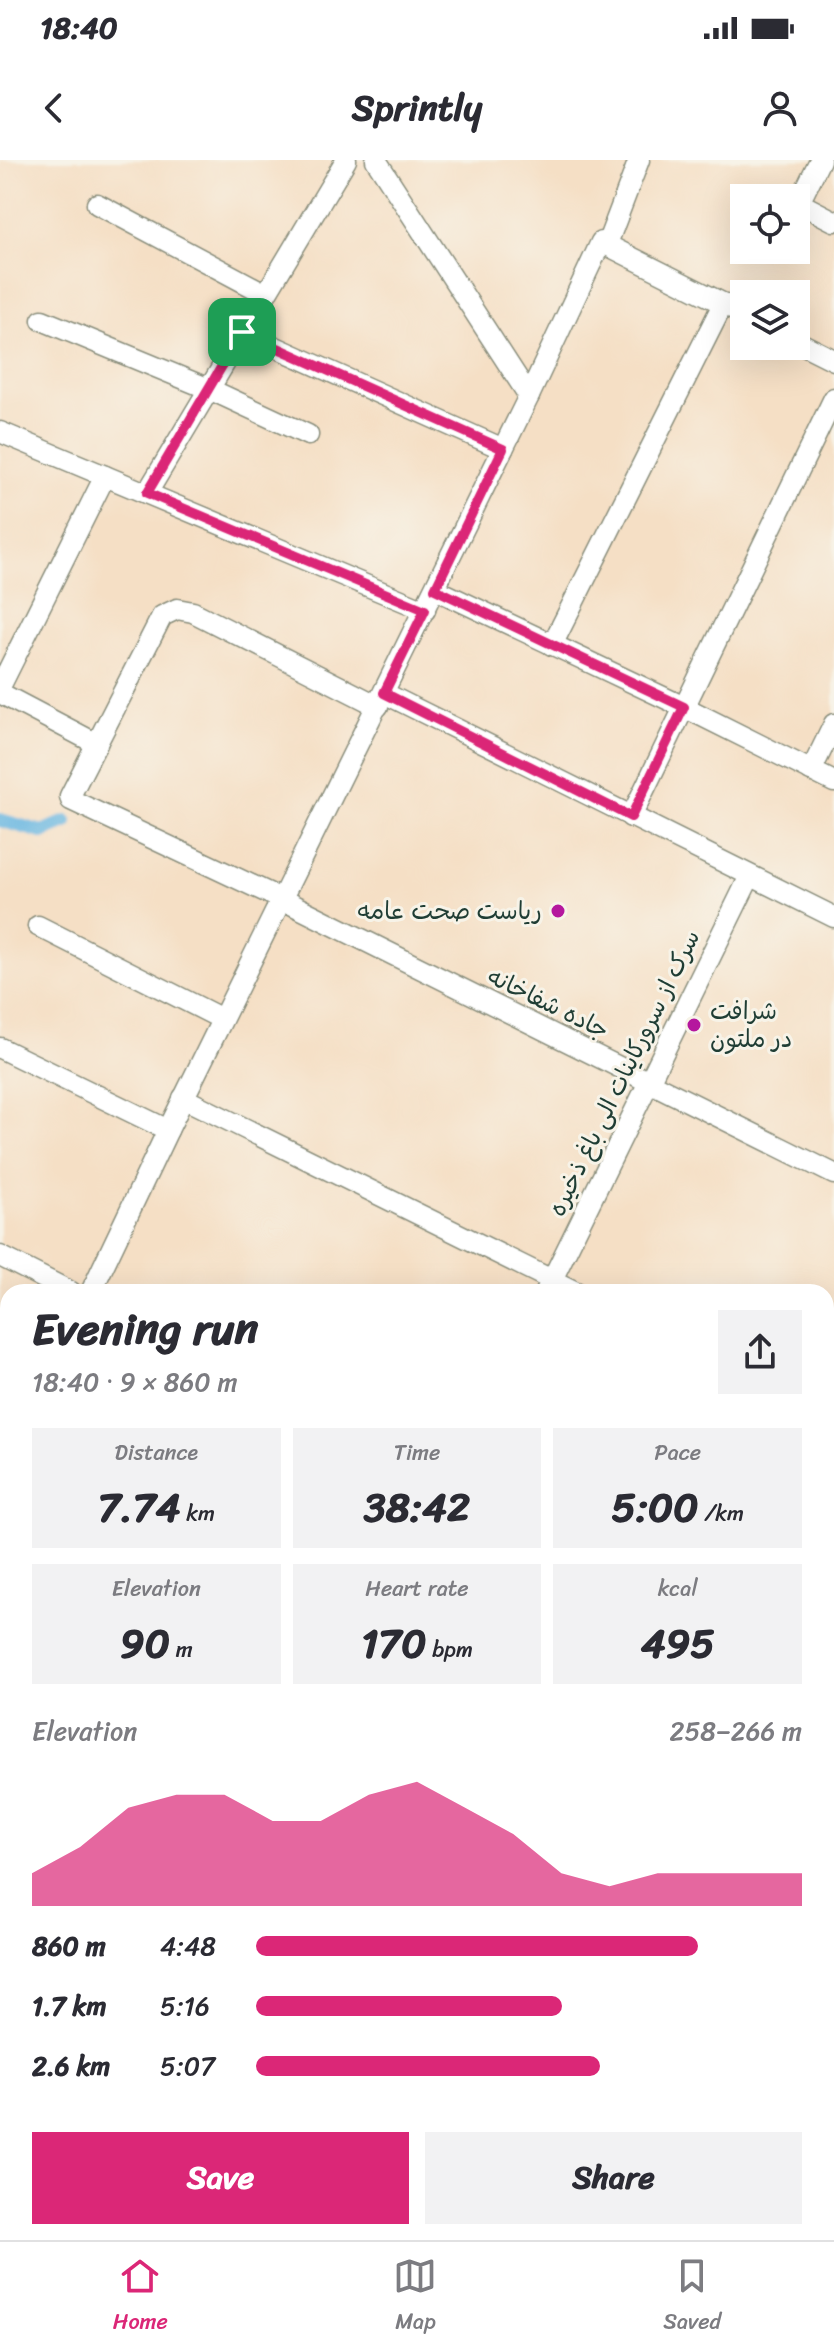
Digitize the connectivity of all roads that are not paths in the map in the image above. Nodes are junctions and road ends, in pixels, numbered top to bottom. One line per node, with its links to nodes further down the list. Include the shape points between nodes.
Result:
1 (346, 160): 8 (street)
2 (376, 160): 16 (street)
3 (639, 160): 7 (street)
4 (820, 160): 6 (street, via 799,203)
5 (97, 204): 8 (street)
6 (834, 221)
7 (607, 244): 9 (street); 16 (street, via 601,242)
8 (266, 294): 12 (street)
9 (723, 304): 10 (street); 25 (street)
10 (730, 307)
11 (42, 320): 15 (street)
12 (242, 332): 15 (street); 20 (street)
13 (810, 348): 14 (street)
14 (834, 360)
15 (209, 389): 19 (street); 22 (street)
16 (529, 396): 20 (street)
17 (834, 398): 28 (street)
18 (0, 432): 21 (street)
19 (308, 435)
20 (503, 449): 23 (street)
21 (105, 476): 22 (street); 26 (street)
22 (147, 493): 24 (street)
23 (435, 589): 24 (street); 25 (street)
24 (425, 610): 27 (street)
25 (552, 645): 28 (street)
26 (0, 690): 30 (street)
27 (381, 700): 30 (street, via 177,609 162,616); 33 (street); 35 (street)
28 (684, 707): 31 (street); 33 (street)
29 (834, 724): 31 (street)
30 (97, 744): 35 (street, جاده شفاخانه, via 70,796 73,803)
31 (811, 771): 32 (street)
32 (834, 782)
33 (631, 817): 34 (street)
34 (750, 876): 36 (street); 40 (street, سرک از سرورکاینات الی باغ ذخیره)
35 (281, 899): 38 (street); 40 (street, جاده شفاخانه)
36 (834, 917)
37 (38, 926): 38 (street)
38 (222, 1019): 41 (street)
39 (0, 1048): 42 (street)
40 (649, 1082): 43 (street, جاده شفاخانه); 48 (street, سرک از سرورکاینات الی باغ ذخیره)
41 (183, 1098): 42 (street); 47 (street)
42 (168, 1130): 46 (street)
43 (834, 1174)
44 (0, 1256): 45 (street)
45 (55, 1284)
46 (95, 1284)
47 (545, 1284)
48 (550, 1284)

